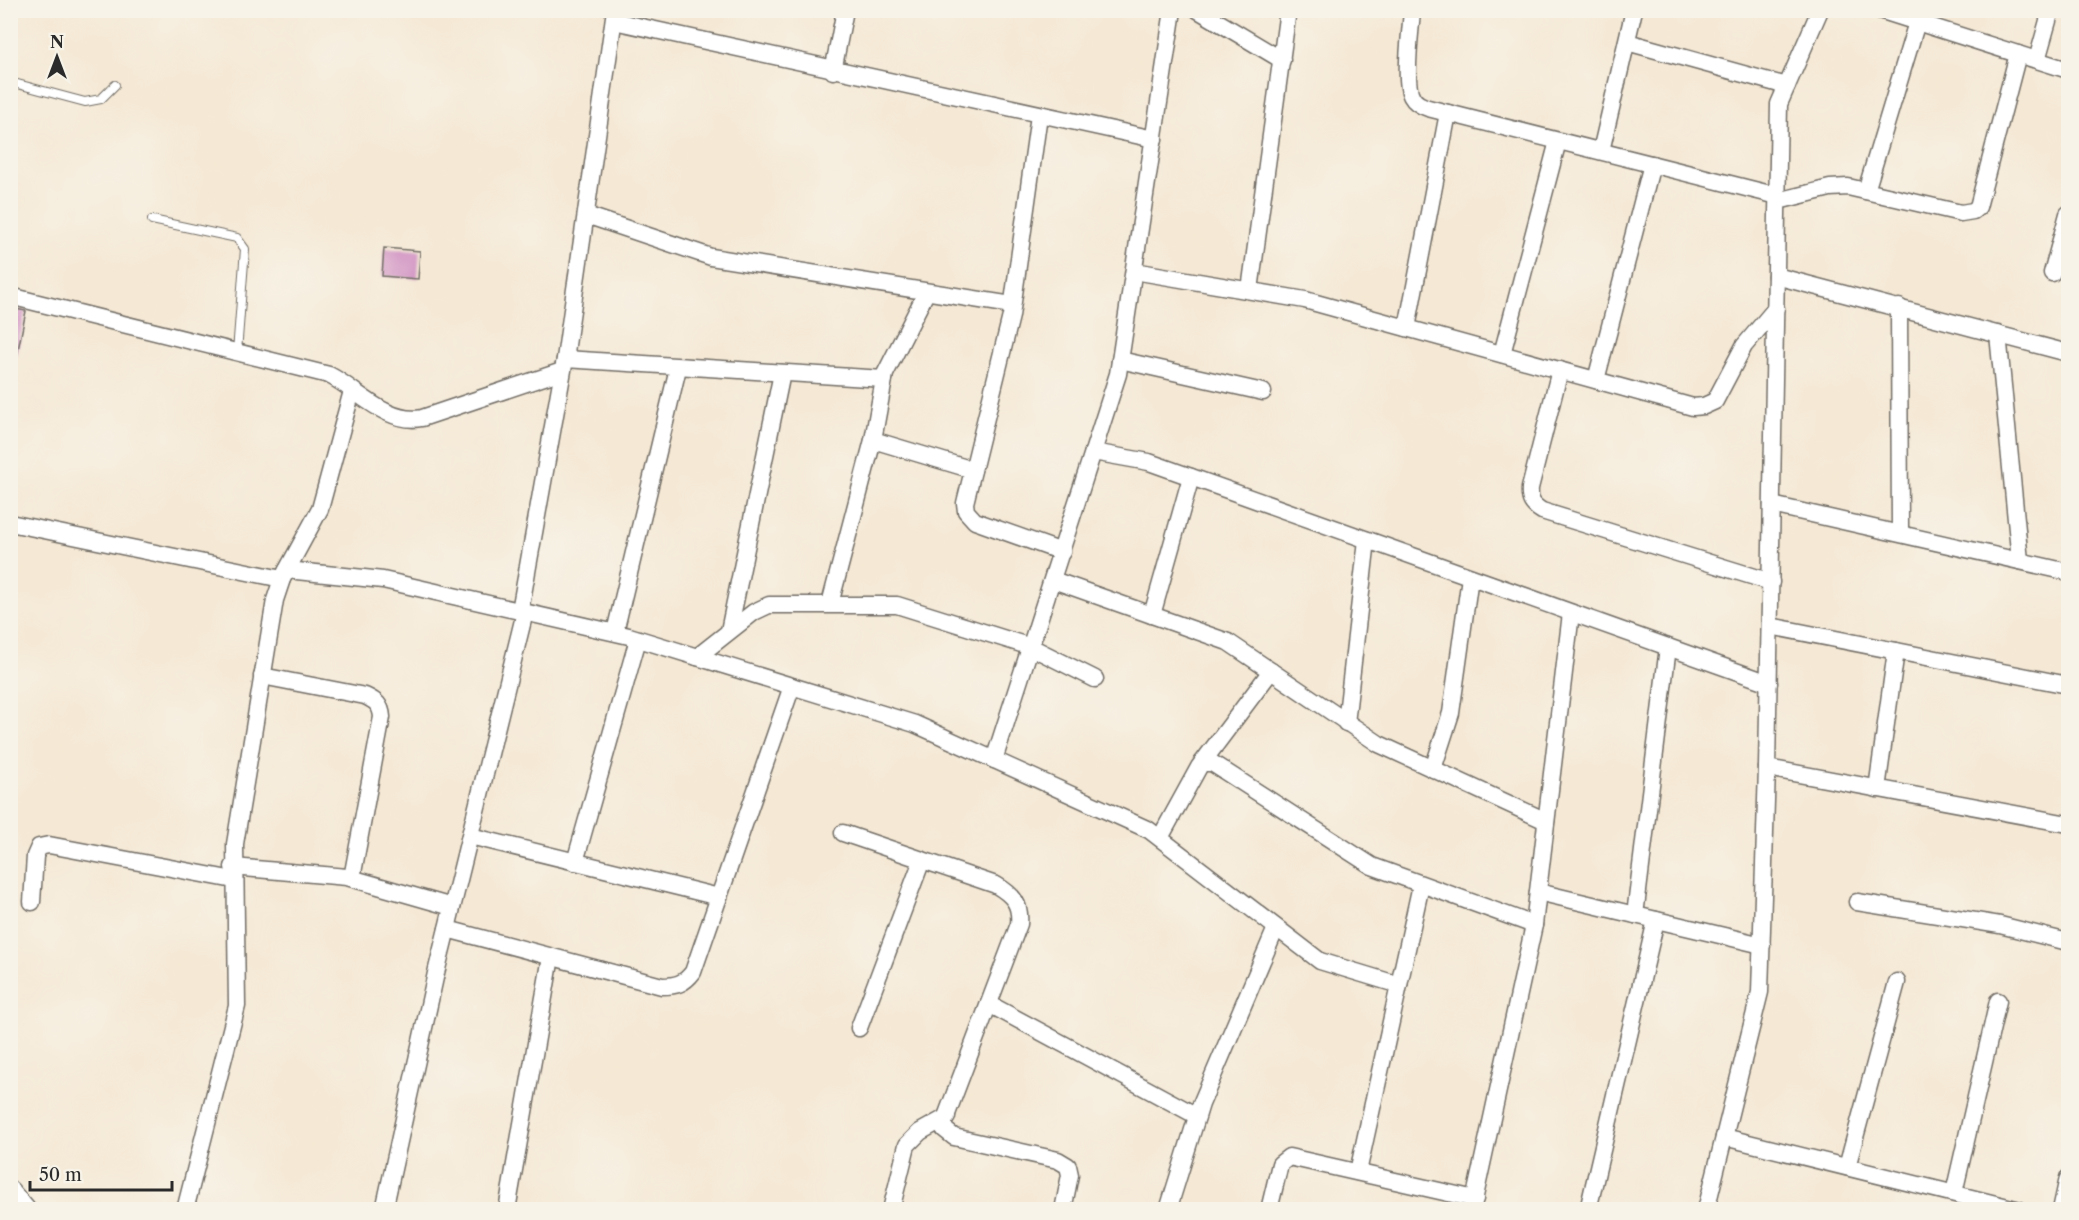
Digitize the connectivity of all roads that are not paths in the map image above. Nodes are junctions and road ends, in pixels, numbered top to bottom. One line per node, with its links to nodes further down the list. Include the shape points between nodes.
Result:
1 (845, 10): 17 (street)
2 (1173, 10): 23 (street)
3 (1198, 10): 14 (street)
4 (1288, 10): 14 (street)
5 (1412, 10): 21 (street, via 1411,97 1428,108)
6 (1634, 10): 12 (street)
7 (1820, 10): 20 (street)
8 (1879, 10): 11 (street)
9 (2051, 10): 15 (street)
10 (614, 16): 17 (street); 30 (street)
11 (1917, 22): 13 (street); 27 (street)
12 (1627, 42): 20 (street); 25 (street)
13 (2018, 54): 15 (street); 27 (street, via 1978,207 1961,213)
14 (1281, 60): 35 (street)
15 (2037, 60): 16 (street)
16 (2068, 70)
17 (832, 71): 22 (street)
18 (10, 81): 19 (lane, via 85,102 101,99)
19 (115, 85)
20 (1787, 86): 28 (street, via 1779,104)
21 (1448, 113): 24 (street); 41 (street)
22 (1039, 115): 23 (street); 38 (street)
23 (1154, 139): 32 (street)
24 (1557, 141): 25 (street); 45 (street)
25 (1601, 151): 26 (street)
26 (1652, 164): 28 (street); 52 (street)
27 (1866, 191): 28 (street, via 1838,187)
28 (1778, 198): 34 (street)
29 (2068, 214): 33 (street)
30 (586, 215): 36 (street, via 711,257); 47 (street)
31 (152, 220): 43 (lane, via 237,238 243,243)
32 (1134, 271): 35 (street); 46 (street)
33 (2052, 273)
34 (1776, 276): 39 (street); 40 (street)
35 (1250, 290): 41 (street, via 1305,300)
36 (926, 293): 38 (street); 51 (street)
37 (10, 296): 43 (street)
38 (1012, 305): 57 (street)
39 (1899, 307): 42 (street); 61 (street)
40 (1776, 308): 52 (street, via 1744,346 1715,401 1704,406 1693,407); 59 (street)
41 (1407, 328): 45 (street)
42 (1998, 334): 44 (street); 64 (street)
43 (237, 352): 53 (street, via 329,375)
44 (2068, 353)
45 (1502, 354): 49 (street)
46 (1120, 360): 54 (street); 56 (street)
47 (564, 365): 48 (street); 53 (street, via 417,419 380,409); 71 (street)
48 (678, 368): 50 (street); 76 (street)
49 (1560, 370): 52 (street); 69 (street, via 1530,488 1533,505)
50 (782, 373): 51 (street); 75 (street)
51 (884, 379): 55 (street)
52 (1596, 380)
53 (352, 391): 66 (street, via 320,509)
54 (1263, 392)
55 (873, 440): 57 (street); 70 (street)
56 (1093, 452): 58 (street, via 1149,462); 63 (street)
57 (973, 470): 63 (street, via 965,503 969,517)
58 (1191, 477): 62 (street); 73 (street)
59 (1772, 505): 61 (street); 69 (street)
60 (10, 523): 66 (street)
61 (1900, 533): 64 (street)
62 (1367, 540): 67 (street); 88 (street)
63 (1062, 552): 68 (street)
64 (2019, 561): 65 (street)
65 (2068, 572)
66 (285, 574): 71 (street, via 383,580); 83 (street, via 275,600)
67 (1470, 577): 72 (street); 92 (street, via 1451,713)
68 (1053, 580): 73 (street); 78 (street)
69 (1771, 582): 74 (street)
70 (830, 604): 75 (street, via 769,605); 78 (street, via 897,605)
71 (523, 612): 76 (street); 97 (street)
72 (1571, 613): 79 (street); 94 (street)
73 (1152, 615): 82 (street, via 1228,642)
74 (1770, 626): 80 (street); 85 (street)
75 (729, 631): 81 (street)
76 (615, 632): 77 (street)
77 (638, 639): 81 (street); 100 (street)
78 (1031, 647): 84 (street); 89 (street)
79 (1668, 647): 85 (street); 109 (street)
80 (1896, 651): 86 (street); 93 (street)
81 (697, 657): 87 (street)
82 (1271, 671): 88 (street); 90 (street)
83 (262, 676): 101 (street, via 235,844); 102 (street, via 365,696 376,701 381,709)
84 (1095, 679)
85 (1769, 683): 91 (street)
86 (2068, 685)
87 (792, 686): 89 (street, via 915,724); 105 (street)
88 (1346, 723): 92 (street, via 1379,744)
89 (994, 760): 98 (street)
90 (1202, 764): 98 (street); 103 (street, via 1212,763 1372,866)
91 (1767, 768): 93 (street); 115 (street)
92 (1433, 769): 94 (street)
93 (1877, 789): 95 (street)
94 (1546, 821): 104 (street)
95 (2068, 824)
96 (843, 833): 99 (street)
97 (470, 836): 100 (street); 108 (street)
98 (1160, 838): 112 (street)
99 (922, 860): 120 (street, via 996,885 1018,904 1019,924); 121 (street)
100 (576, 862): 105 (street)
101 (234, 874): 102 (street); 106 (street, via 49,845 39,847 35,856); 132 (street, via 237,1006)
102 (352, 878): 108 (street)
103 (1421, 885): 111 (street); 118 (street)
104 (1538, 892): 109 (street); 111 (street)
105 (719, 897): 116 (street, via 693,972 687,981 675,986)
106 (32, 902)
107 (1857, 902): 114 (street, via 2000,925)
108 (452, 907): 113 (street)
109 (1635, 915): 110 (street)
110 (1656, 920): 115 (street); 139 (street)
111 (1534, 925): 130 (street)
112 (1276, 928): 118 (street, via 1328,965); 122 (street)
113 (447, 929): 116 (street); 133 (street)
114 (2068, 942)
115 (1762, 945): 124 (street, via 1760,992)
116 (551, 957): 134 (street)
117 (1898, 982): 125 (street)
118 (1399, 985): 126 (street)
119 (1998, 1000): 129 (street)
120 (989, 1004): 122 (street); 123 (street)
121 (859, 1028)
122 (1197, 1116): 137 (street)
123 (946, 1117): 135 (street, via 920,1132 908,1145); 136 (street, via 945,1129 954,1137 1058,1160 1068,1166 1070,1175)
124 (1724, 1137): 125 (street); 140 (street)
125 (1846, 1167): 129 (street)
126 (1358, 1172): 130 (street); 138 (street, via 1295,1157 1284,1158)
127 (2068, 1178): 142 (street)
128 (10, 1189): 131 (street)
129 (1954, 1193): 141 (street)
130 (1474, 1204)
131 (28, 1209)
132 (185, 1209)
133 (384, 1209)
134 (507, 1209)
135 (891, 1209)
136 (1063, 1209)
137 (1168, 1209)
138 (1269, 1209)
139 (1588, 1209)
140 (1706, 1209)
141 (2020, 1209)
142 (2061, 1209)

